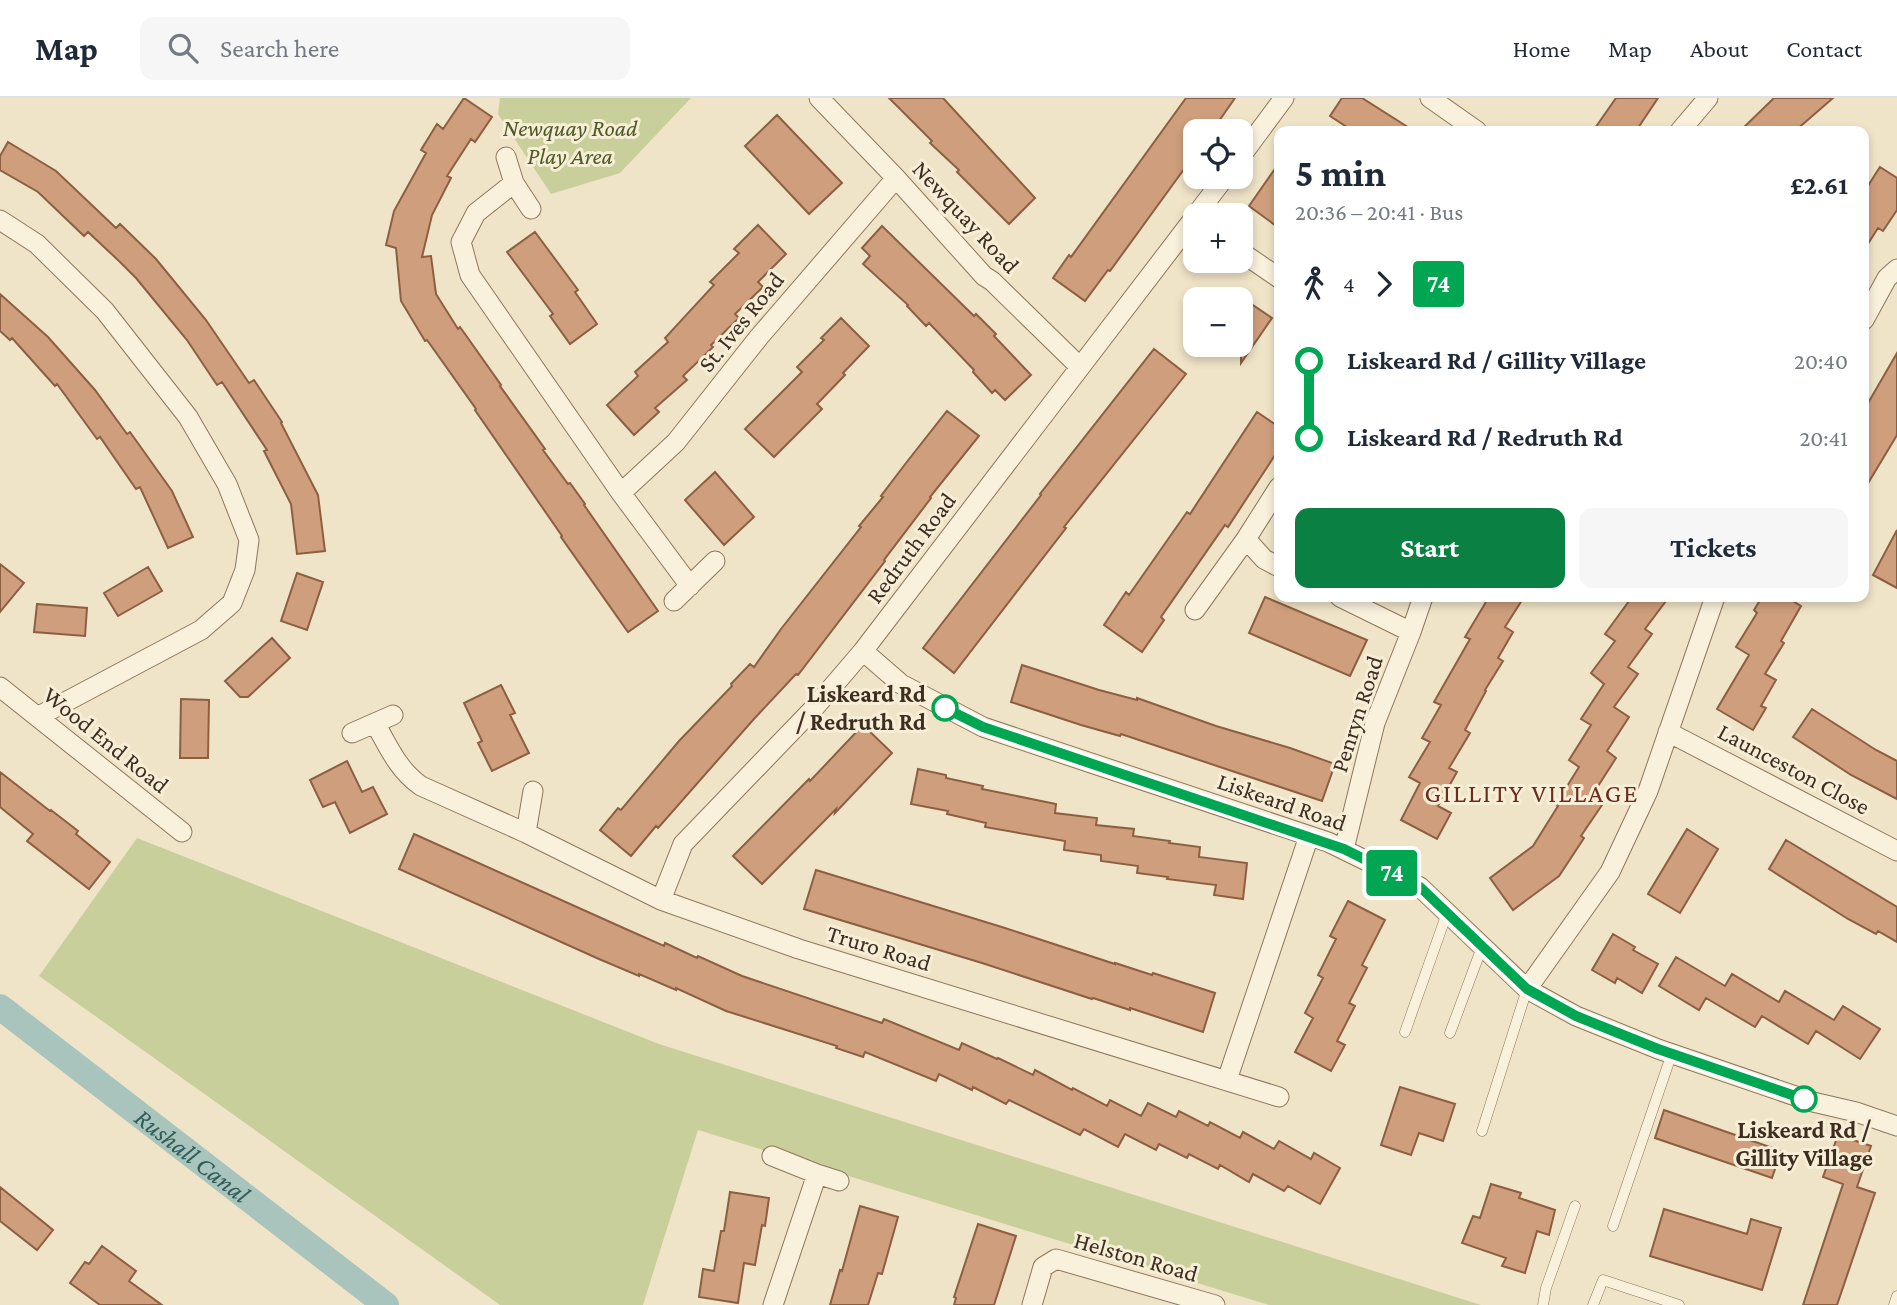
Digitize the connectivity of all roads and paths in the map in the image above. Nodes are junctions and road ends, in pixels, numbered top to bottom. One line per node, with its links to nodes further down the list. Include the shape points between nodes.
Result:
1 (819, 98): 9 (street, Newquay Road)
2 (1284, 98): 7 (street)
3 (1430, 98): 5 (street)
4 (1708, 98): 6 (street)
5 (1470, 126)
6 (1683, 126)
7 (1253, 140)
8 (506, 157): 10 (street)
9 (896, 178): 18 (street, Newquay Road, via 984,276); 19 (street, St. Ives Road, via 676,442)
10 (514, 183): 11 (street); 19 (street, via 476,213 461,242 470,275)
11 (531, 209)
12 (0, 220): 33 (street, via 37,244 105,311 188,416 227,484 248,540 245,570 232,603 201,630)
13 (1183, 233): 18 (street, Redruth Road)
14 (1253, 260): 16 (street)
15 (1897, 269): 17 (street)
16 (1274, 275)
17 (1869, 311)
18 (1080, 367): 31 (street, Redruth Road)
19 (621, 493): 24 (street)
20 (1274, 495): 21 (street)
21 (1247, 538): 23 (street, via 1264,559); 29 (street)
22 (715, 561): 24 (street)
23 (1274, 564)
24 (690, 586): 25 (street)
25 (674, 601)
26 (1350, 602): 30 (street)
27 (1421, 602): 30 (street, Penryn Road)
28 (1712, 602): 34 (street)
29 (1195, 610)
30 (1411, 632): 40 (street, Penryn Road, via 1375,723)
31 (863, 651): 39 (street, Liskeard Road, via 901,684 983,727); 42 (street, Redruth Road, via 683,844)
32 (0, 687): 33 (street, Wood End Road)
33 (38, 716): 37 (street, Wood End Road)
34 (1668, 732): 41 (street, Launceston Close); 45 (street, via 1648,791 1610,872)
35 (352, 733): 38 (street, Truro Road, via 384,719 396,760 408,777)
36 (533, 791): 38 (street)
37 (182, 832)
38 (526, 833): 42 (street, Truro Road)
39 (1309, 836): 40 (street, Liskeard Road); 49 (street)
40 (1344, 849): 43 (street, Liskeard Road, via 1420,887)
41 (1897, 851)
42 (661, 900): 49 (street, Truro Road, via 799,949)
43 (1447, 913): 44 (street, Liskeard Road); 46 (lane)
44 (1482, 946): 45 (street, Liskeard Road); 47 (lane)
45 (1527, 989): 48 (street, Liskeard Road, via 1576,1016); 52 (lane)
46 (1405, 1032)
47 (1450, 1033)
48 (1672, 1054): 51 (street, Liskeard Road); 57 (lane)
49 (1227, 1080): 50 (street, Truro Road)
50 (1279, 1097)
51 (1897, 1126)
52 (1482, 1131)
53 (772, 1156): 54 (street)
54 (817, 1174): 55 (street); 59 (street)
55 (839, 1181)
56 (1575, 1206): 62 (lane)
57 (1613, 1226)
58 (1897, 1296): 65 (lane)
59 (773, 1305)
60 (1032, 1305): 61 (street, Helston Road, via 1043,1267 1056,1259)
61 (1215, 1305)
62 (1543, 1305)
63 (1593, 1305): 64 (lane, via 1603,1280)
64 (1679, 1305)
65 (1894, 1305)

